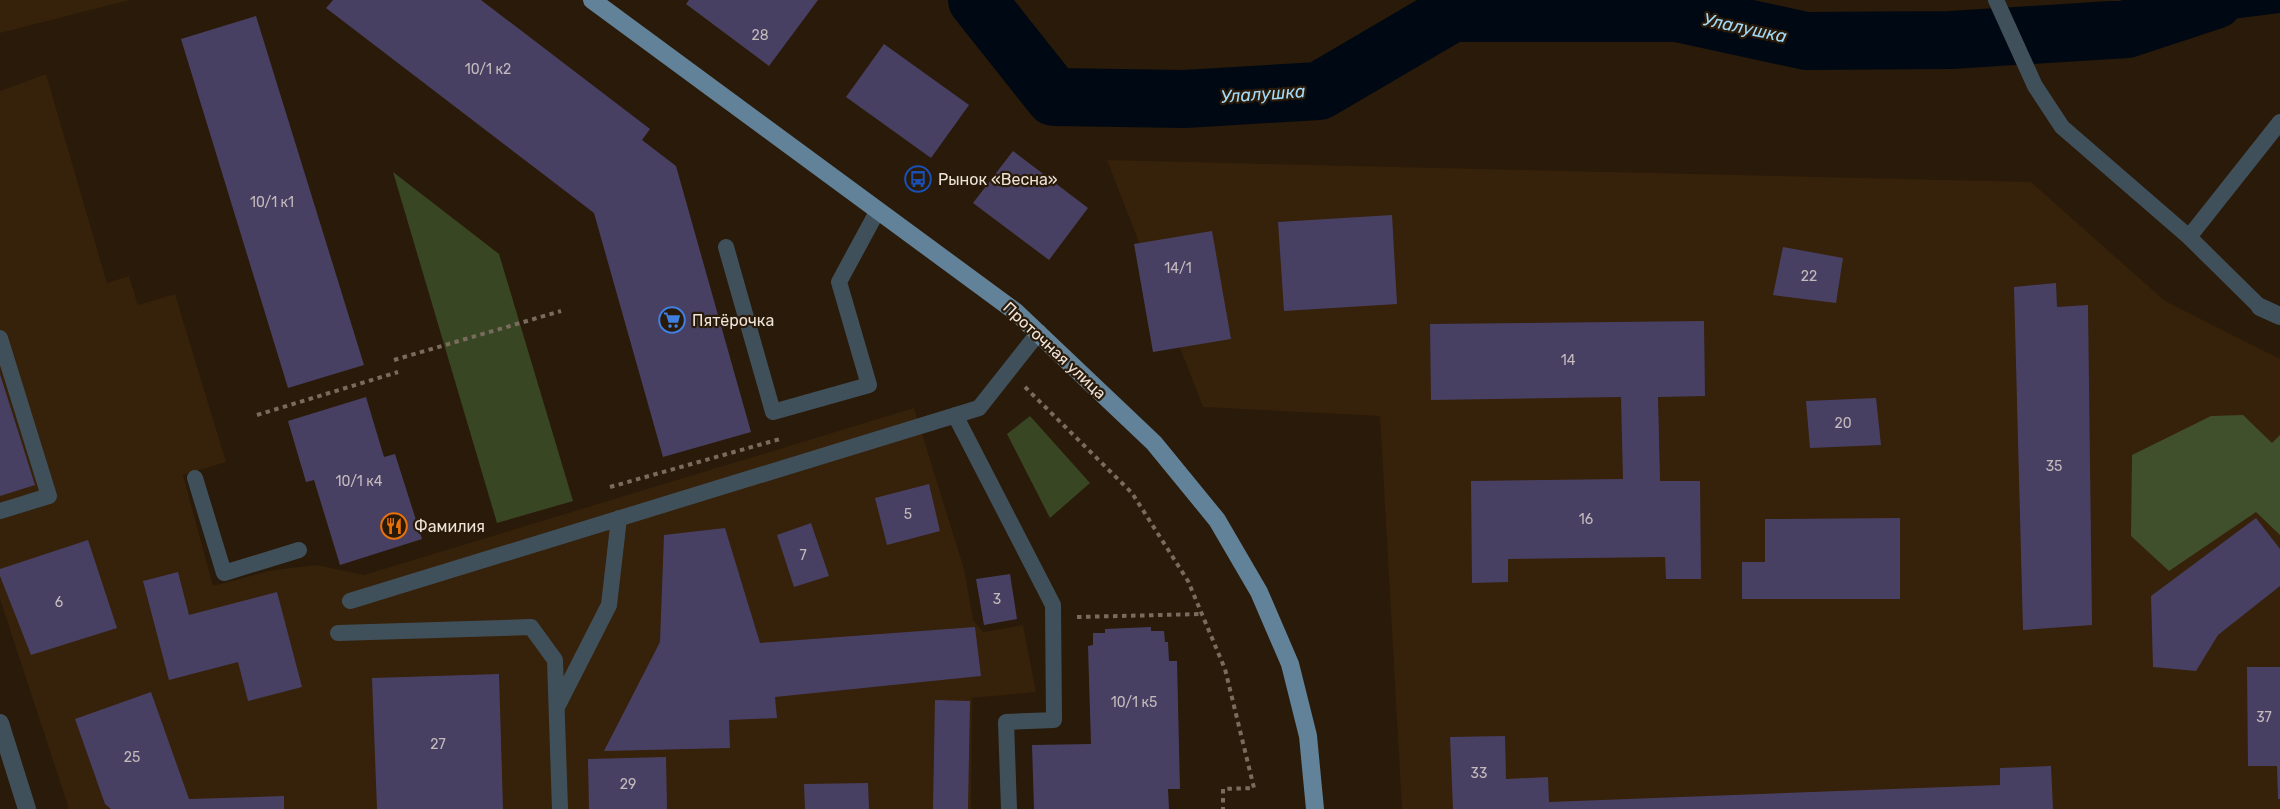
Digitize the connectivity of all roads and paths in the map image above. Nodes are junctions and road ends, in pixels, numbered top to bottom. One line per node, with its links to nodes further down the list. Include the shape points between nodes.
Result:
1 (592, 0): 4 (main road, Проточная улица)
2 (1999, 6): 5 (lane, via 2036,86 2062,127)
3 (2280, 122): 5 (lane)
4 (878, 210): 10 (main road, Проточная улица); 15 (lane, via 839,282 869,385)
5 (2189, 237): 7 (lane)
6 (726, 247): 15 (lane)
7 (2260, 307): 9 (street)
8 (561, 311): 12 (path)
9 (2280, 316)
10 (1039, 332): 14 (lane); 33 (main road, Проточная улица, via 1154,443 1216,520 1259,592 1290,664 1308,736)
11 (0, 338): 20 (lane, via 49,496)
12 (394, 360)
13 (398, 372): 16 (path)
14 (1007, 373): 17 (lane, via 979,408); 24 (path, via 1039,398 1132,493 1188,581)
15 (773, 412): 19 (path, via 780,439)
16 (257, 415)
17 (955, 415): 21 (lane); 25 (lane, via 1053,604)
18 (195, 478): 22 (lane, via 224,573)
19 (610, 487)
20 (0, 511)
21 (619, 518): 23 (lane); 27 (lane, via 609,605)
22 (299, 550)
23 (350, 601)
24 (1202, 614): 25 (path); 32 (path, via 1226,669 1254,788 1223,789)
25 (1053, 618): 31 (lane, via 1054,720 1006,722)
26 (339, 633): 27 (lane, via 531,627 555,660)
27 (557, 707): 30 (lane)
28 (0, 723): 29 (street)
29 (27, 809)
30 (560, 809)
31 (1009, 809)
32 (1223, 809)
33 (1315, 809)

